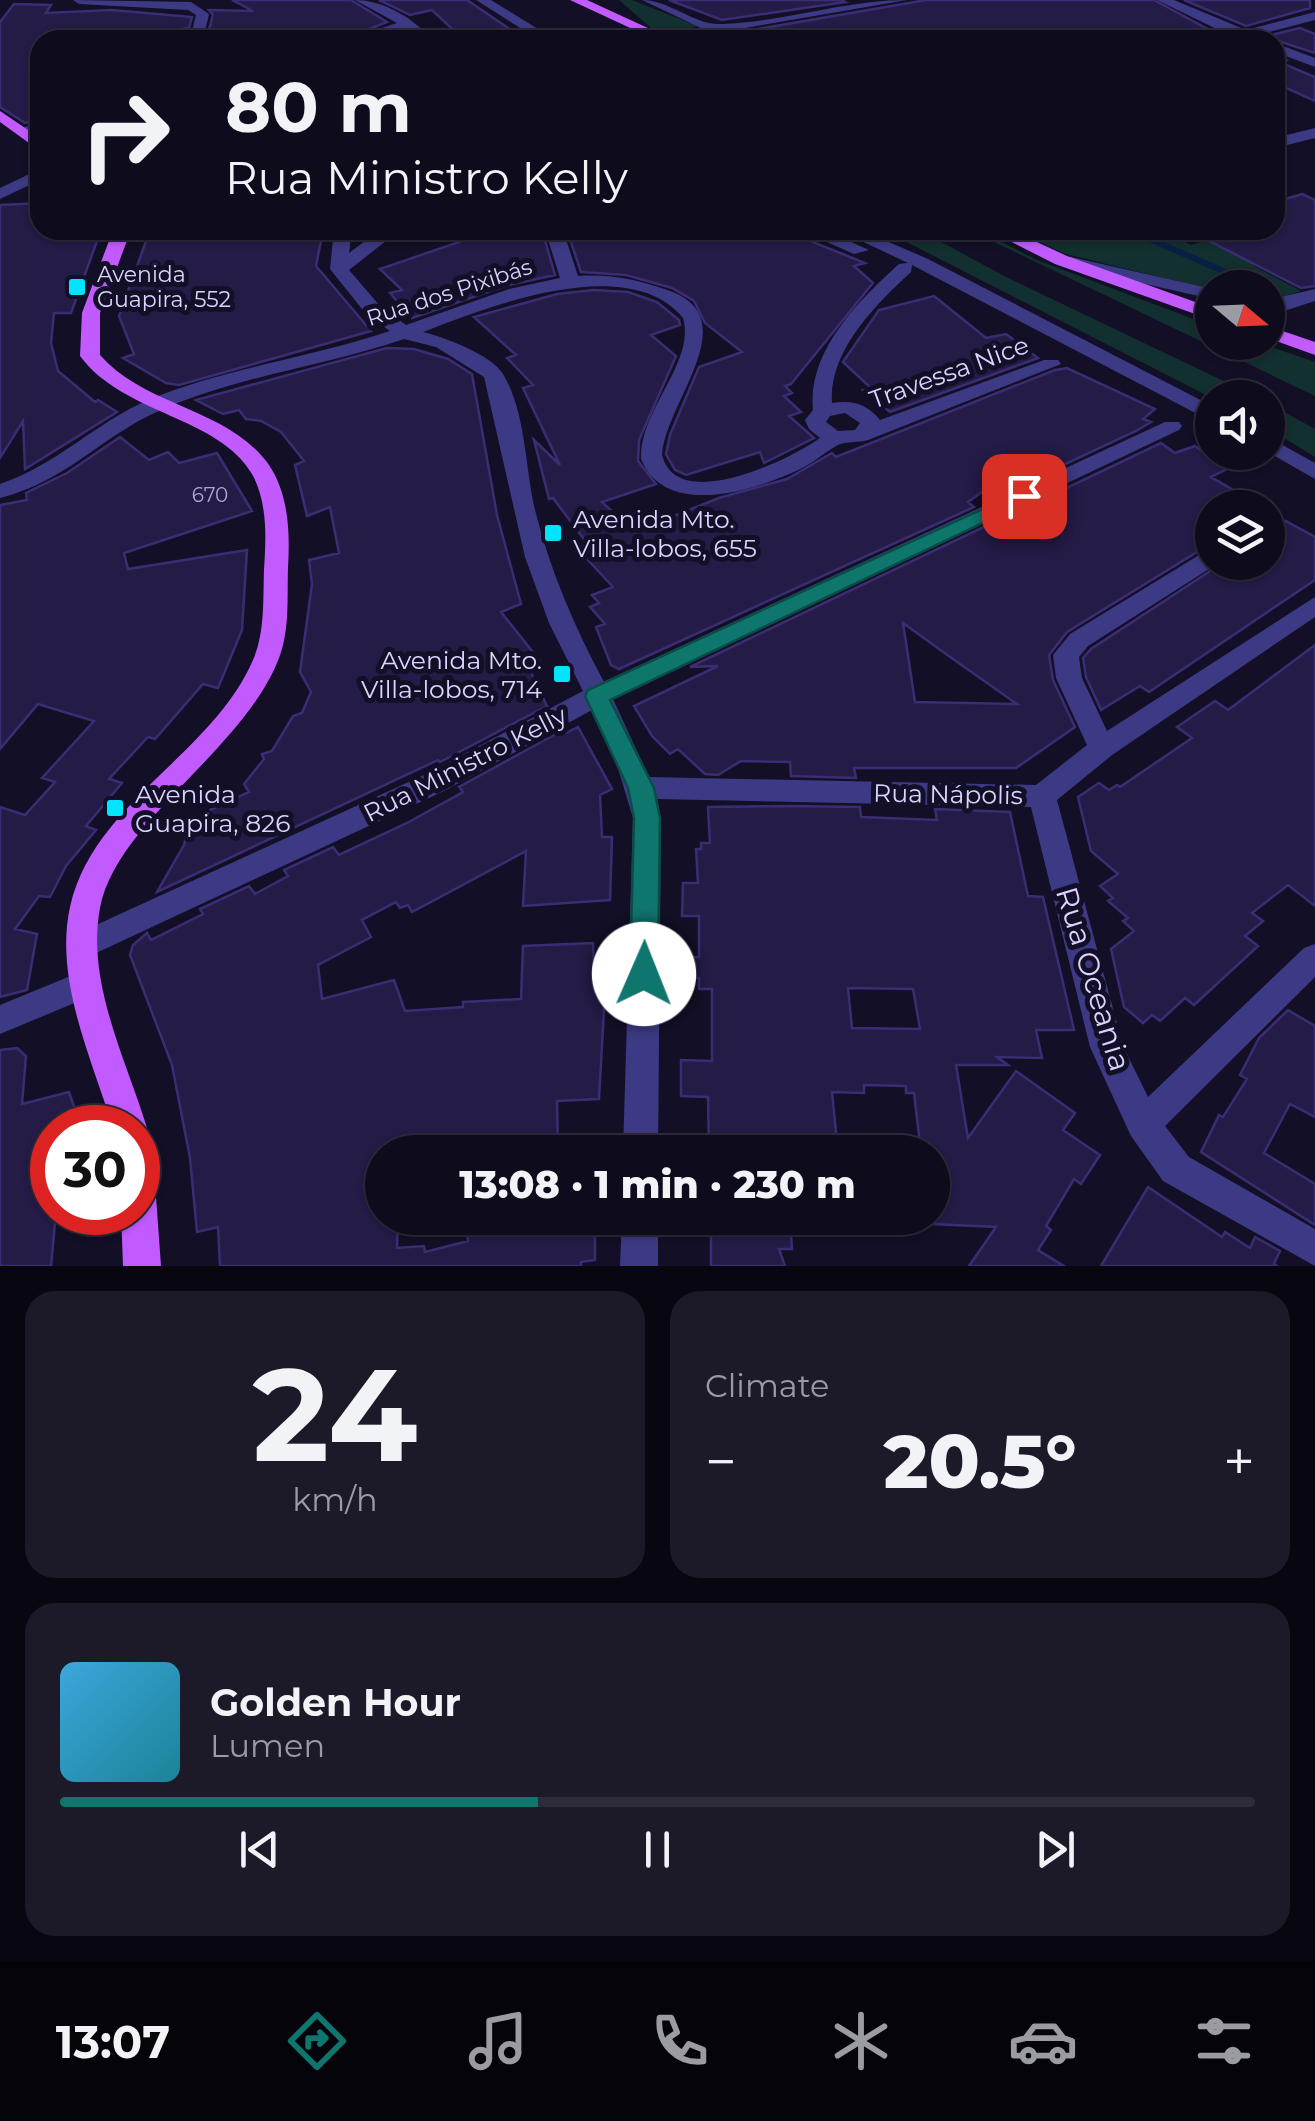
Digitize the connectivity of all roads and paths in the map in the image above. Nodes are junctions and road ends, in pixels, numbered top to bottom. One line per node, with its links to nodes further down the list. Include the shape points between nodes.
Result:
1 (79, 0): 10 (street)
2 (361, 0): 12 (street)
3 (385, 0): 17 (street)
4 (482, 0): 18 (street)
5 (576, 0): 19 (main road)
6 (612, 0): 20 (main road)
7 (648, 0): 13 (street)
8 (901, 0): 13 (street)
9 (1163, 0): 22 (street)
10 (146, 1): 14 (street, via 198,10)
11 (1315, 16): 23 (street)
12 (409, 24): 15 (street); 16 (street)
13 (714, 28): 21 (street)
14 (199, 30)
15 (388, 30)
16 (415, 30)
17 (434, 30)
18 (532, 30)
19 (644, 30)
20 (651, 30)
21 (704, 30)
22 (1234, 30)
23 (1260, 30)
24 (1285, 50): 25 (street)
25 (1315, 63)
26 (0, 115): 28 (main road)
27 (30, 129): 28 (street)
28 (21, 131): 30 (main road)
29 (1315, 133): 31 (street)
30 (30, 138)
31 (1285, 141)
32 (30, 179): 33 (street)
33 (0, 194)
34 (118, 240): 56 (main road, via 90,313 88,346 96,366)
35 (342, 240): 44 (street)
36 (378, 240): 44 (street)
37 (557, 240): 46 (street)
38 (834, 240): 41 (street)
39 (868, 240): 48 (street)
40 (1019, 240): 42 (main road)
41 (872, 255): 43 (street); 45 (street)
42 (1061, 260): 47 (street); 51 (main road)
43 (905, 268): 45 (street); 48 (street)
44 (339, 269): 52 (street, via 373,310)
45 (888, 282): 58 (street, via 832,357 821,384)
46 (571, 283): 52 (street, Rua dos Pixibás, via 474,306); 61 (street, Rua dos Pixibás, via 656,290 695,317 694,346 652,439 658,473 706,490 729,486 803,460)
47 (1195, 290)
48 (983, 294): 57 (street)
49 (1315, 295): 50 (street)
50 (1285, 305)
51 (1195, 308)
52 (405, 333): 56 (street, Rua dos Pixibás); 67 (street, via 443,343 493,374 549,592)
53 (1285, 338): 54 (main road)
54 (1315, 349)
55 (1050, 364): 60 (street, Travessa Nice)
56 (157, 404): 64 (street, Rua dos Pixibás, via 61,466); 71 (main road, via 243,450 268,483 278,545 271,642 232,720 105,858 85,904)
57 (1195, 405)
58 (823, 411): 60 (street, via 848,407 863,413 871,422); 61 (street, via 816,425)
59 (1172, 426): 67 (street, Rua Ministro Kelly)
60 (868, 432): 61 (street, Travessa Nice)
61 (834, 438)
62 (1285, 453): 63 (street)
63 (1315, 472)
64 (0, 490)
65 (1195, 568): 68 (street, via 1079,640 1066,655 1069,678)
66 (1315, 605): 68 (street, Rua Nápolis)
67 (596, 696): 69 (street); 71 (street, Rua Ministro Kelly, via 436,782)
68 (1102, 748): 70 (street, Rua Nápolis)
69 (641, 788): 70 (street, Rua Nápolis); 77 (street, via 647,818)
70 (1042, 796): 76 (street, Rua Oceania, via 1107,1048)
71 (82, 945): 73 (main road)
72 (1315, 958): 76 (street)
73 (85, 984): 74 (street); 75 (main road)
74 (0, 1020)
75 (123, 1105)
76 (1143, 1124): 80 (street, Rua Oceania, via 1176,1169)
77 (641, 1135)
78 (140, 1235): 81 (main road)
79 (640, 1235): 82 (street)
80 (1315, 1249)
81 (142, 1266)
82 (639, 1266)

